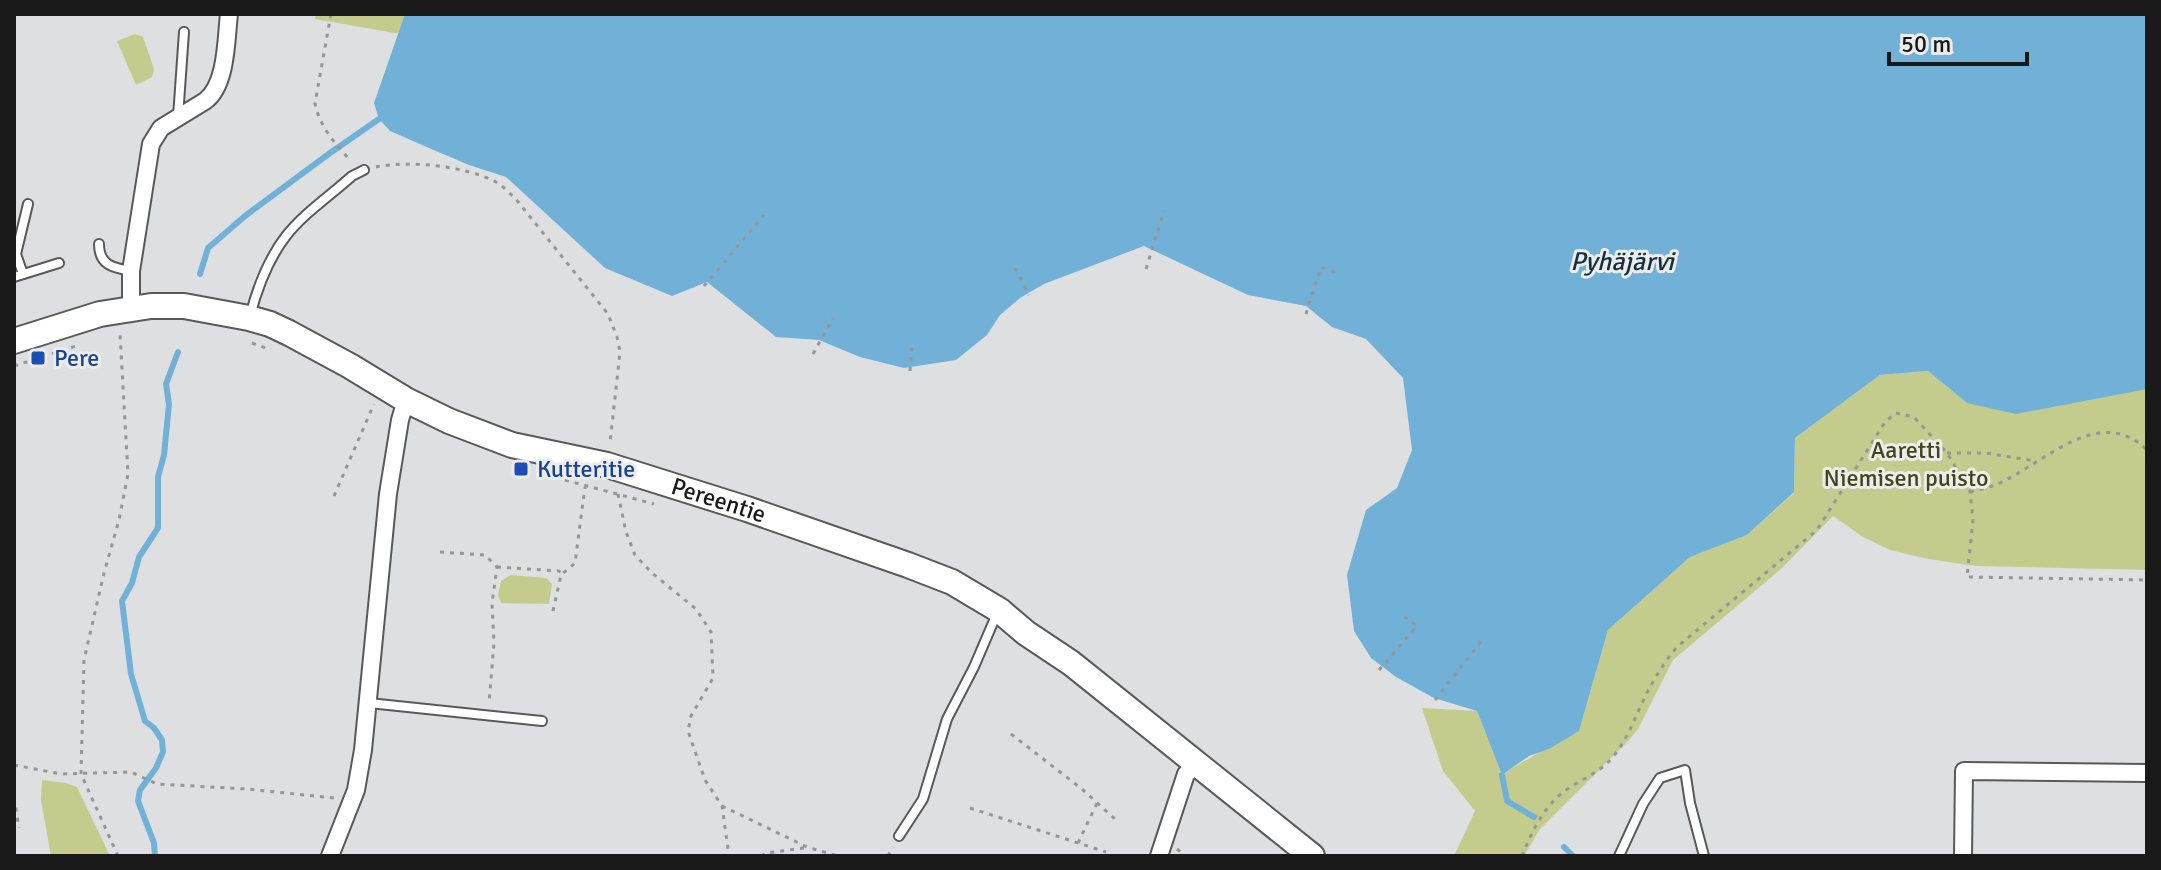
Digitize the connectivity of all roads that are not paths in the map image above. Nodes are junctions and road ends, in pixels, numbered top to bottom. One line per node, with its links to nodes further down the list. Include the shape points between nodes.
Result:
1 (229, 14): 3 (street, via 217,88)
2 (184, 32): 3 (lane)
3 (178, 117): 8 (street, via 161,128 151,144)
4 (364, 170): 11 (lane, via 287,235 259,288)
5 (28, 204): 9 (lane, via 16,254)
6 (99, 244): 8 (lane, via 102,261)
7 (59, 263): 9 (lane)
8 (131, 271): 10 (street)
9 (18, 276)
10 (131, 308): 11 (street, Pereentie, via 171,305); 12 (street, Pereentie)
11 (246, 329): 13 (street, Pereentie, via 289,333 350,366)
12 (14, 341)
13 (403, 410): 14 (street, Pereentie, via 512,445 607,465 878,554 952,582); 15 (street, via 388,494)
14 (999, 610): 17 (street, Pereentie); 19 (lane, via 947,719 923,799)
15 (369, 703): 16 (lane); 20 (street, via 352,800)
16 (542, 721)
17 (1197, 764): 21 (street, via 1186,774); 22 (street, Pereentie)
18 (2147, 773): 25 (street, via 1964,771)
19 (899, 836)
20 (330, 856)
21 (1159, 856)
22 (1312, 856)
23 (1619, 856): 24 (lane, via 1660,778 1685,770)
24 (1704, 856)
25 (1963, 856)

